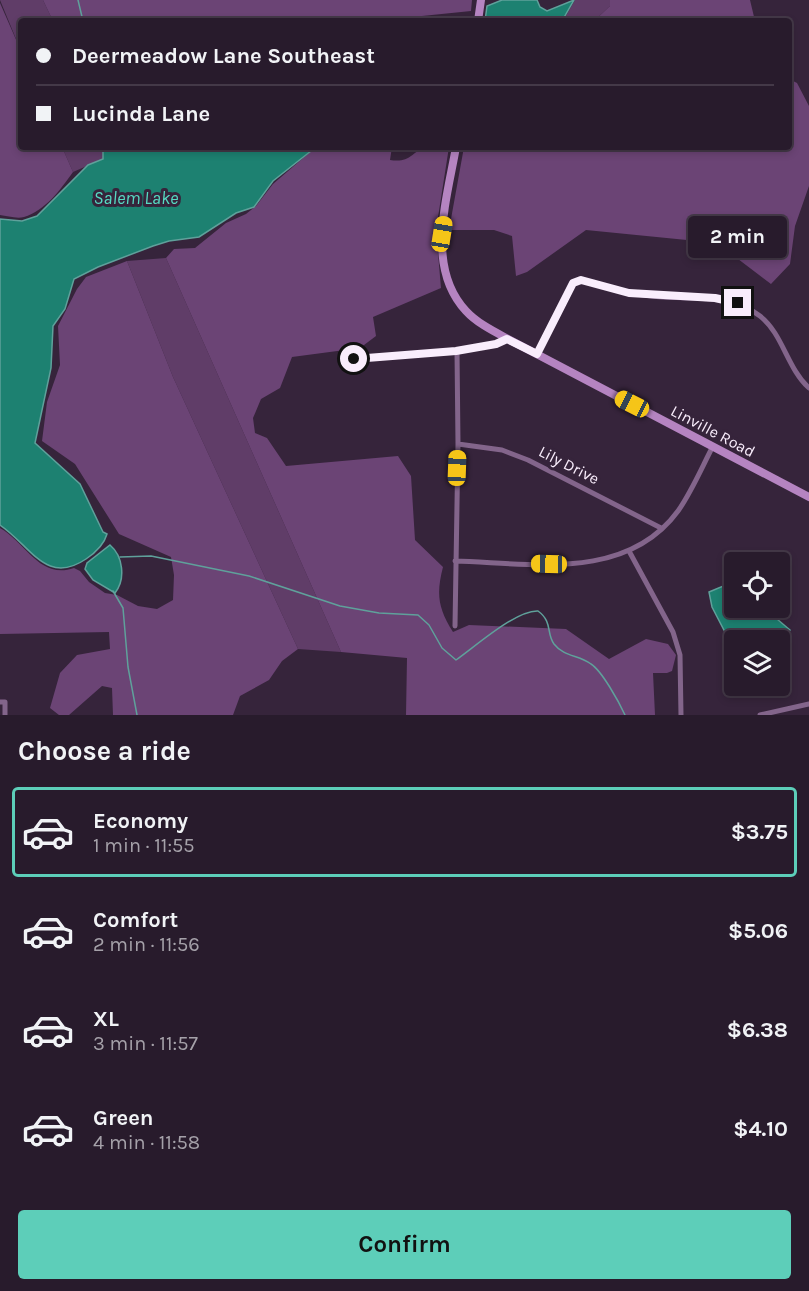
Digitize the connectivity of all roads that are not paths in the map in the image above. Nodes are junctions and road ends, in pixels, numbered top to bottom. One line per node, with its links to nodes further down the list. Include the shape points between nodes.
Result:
1 (481, 0): 2 (main road)
2 (478, 18)
3 (456, 150): 4 (main road, Linville Road, via 441,244 444,267 450,288 465,311)
4 (507, 339): 5 (street); 6 (main road, Linville Road)
5 (456, 351): 7 (street); 9 (street)
6 (537, 354): 8 (street, via 573,283 581,280 629,293 738,303 761,317 774,332 793,370); 10 (main road, Linville Road)
7 (354, 359)
8 (809, 388)
9 (458, 444): 12 (street, Lily Drive, via 502,450 528,460); 14 (street)
10 (713, 446): 11 (main road, Linville Road); 12 (street, via 678,510)
11 (809, 497)
12 (662, 528): 13 (street)
13 (629, 551): 14 (street, via 584,564); 19 (street, via 675,638)
14 (455, 561): 15 (street)
15 (455, 626)
16 (0, 702): 18 (street, via 5,702)
17 (809, 704): 20 (street)
18 (5, 715)
19 (681, 715)
20 (760, 715)

